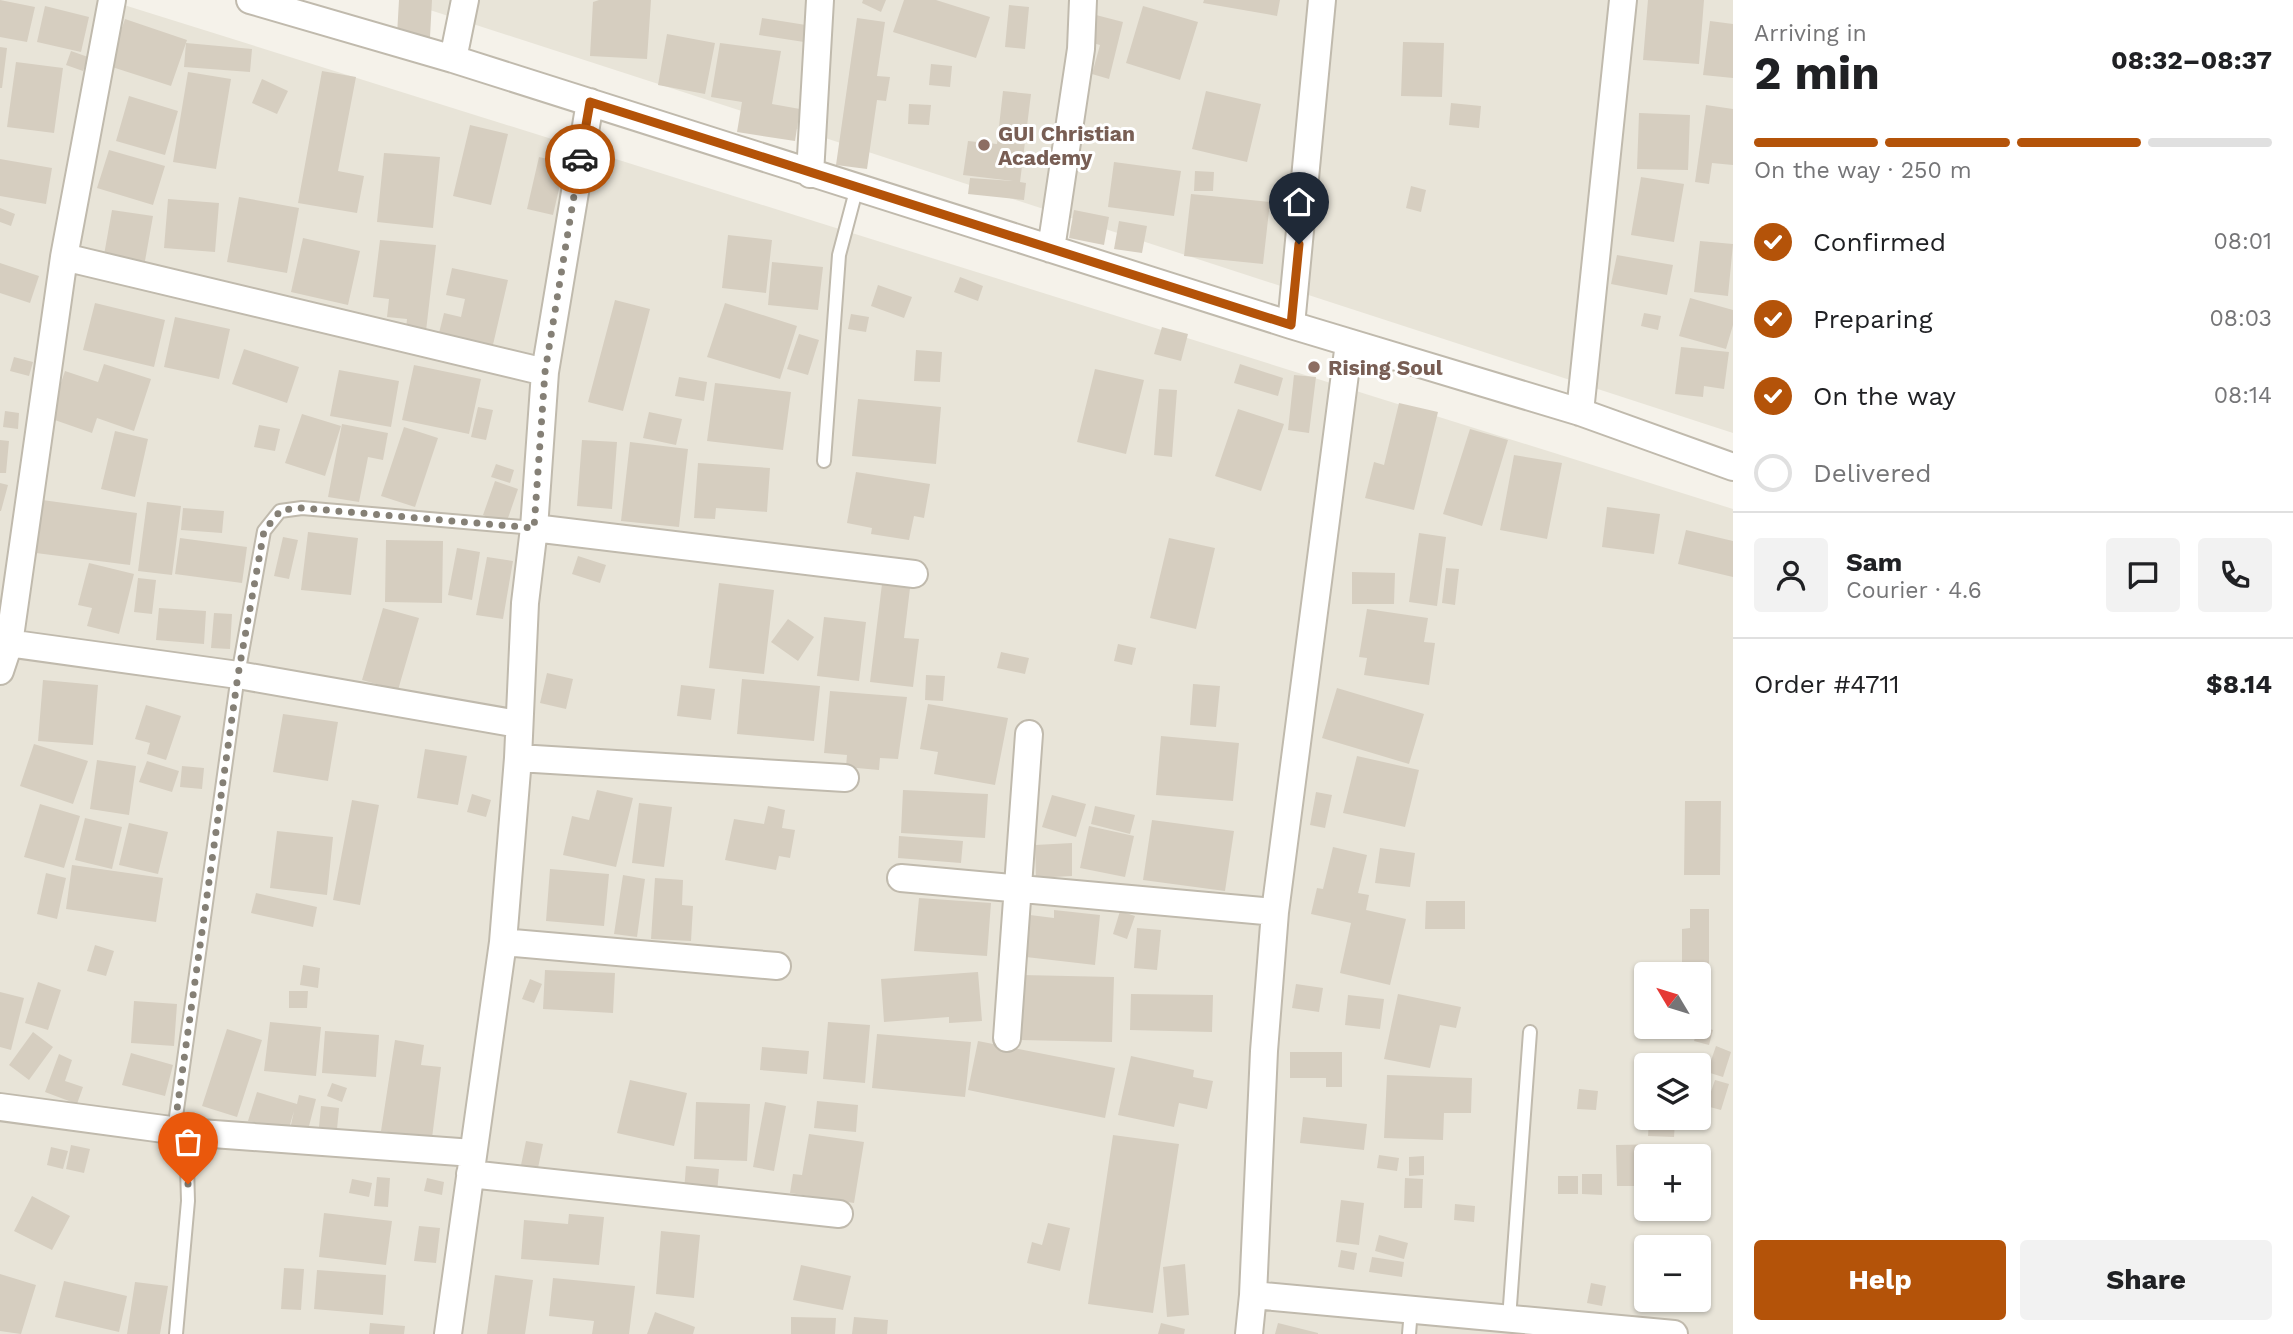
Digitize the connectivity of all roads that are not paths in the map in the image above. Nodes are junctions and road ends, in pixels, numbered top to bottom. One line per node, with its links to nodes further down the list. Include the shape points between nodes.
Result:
1 (112, 0): 13 (street)
2 (250, 0): 8 (street)
3 (465, 0): 8 (street)
4 (820, 0): 10 (street)
5 (1083, 0): 12 (street, via 1081,49)
6 (1322, 0): 14 (street)
7 (1623, 0): 17 (street)
8 (453, 59): 9 (street)
9 (590, 102): 10 (street); 16 (street)
10 (810, 174): 11 (street)
11 (857, 187): 12 (street); 18 (lane, via 839,255)
12 (1051, 249): 14 (street)
13 (64, 257): 16 (street); 22 (street)
14 (1291, 325): 15 (street)
15 (1349, 343): 17 (street); 31 (street)
16 (545, 372): 20 (street)
17 (1580, 412): 19 (street)
18 (824, 461)
19 (1733, 467)
20 (534, 528): 21 (street); 24 (lane, via 281,510 264,531); 25 (street)
21 (914, 573)
22 (4, 643): 23 (street); 24 (street)
23 (0, 671)
24 (238, 675): 25 (street); 37 (lane)
25 (518, 724): 27 (street)
26 (1030, 734): 30 (street)
27 (518, 758): 28 (street); 32 (street)
28 (845, 778)
29 (901, 878): 30 (street)
30 (1016, 889): 31 (street); 35 (street)
31 (1275, 912): 40 (street)
32 (503, 942): 33 (street); 38 (street)
33 (776, 966)
34 (1530, 1032): 41 (lane)
35 (1007, 1038)
36 (0, 1107): 37 (street)
37 (180, 1131): 38 (street); 43 (lane, via 188,1200)
38 (471, 1164): 39 (street); 44 (street)
39 (839, 1214)
40 (1253, 1295): 42 (street); 45 (street)
41 (1509, 1319): 42 (street); 46 (street)
42 (1410, 1322)
43 (176, 1334)
44 (448, 1334)
45 (1249, 1334)
46 (1674, 1334)

